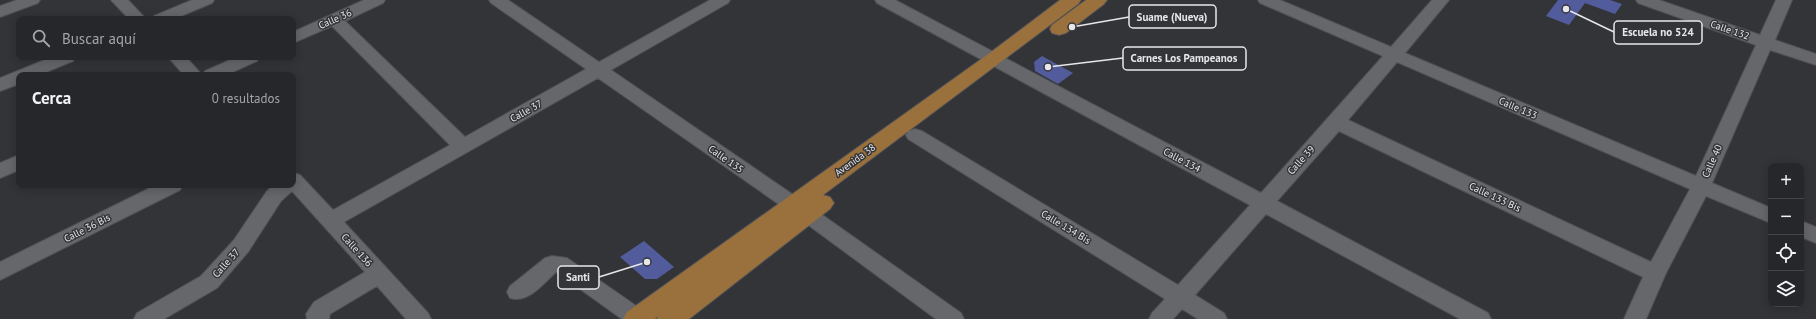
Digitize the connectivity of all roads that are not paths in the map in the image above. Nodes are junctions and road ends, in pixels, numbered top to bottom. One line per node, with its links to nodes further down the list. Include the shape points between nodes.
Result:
1 (32, 0): 14 (street)
2 (119, 0): 15 (street)
3 (206, 0): 16 (street)
4 (377, 0): 17 (street, Calle 36)
5 (498, 0): 26 (street, Calle 135)
6 (722, 0): 26 (street, Calle 37)
7 (883, 0): 25 (street, Calle 134)
8 (1072, 0): 25 (main road, Avenida 38)
9 (1098, 0): 25 (main road, Avenida 38)
10 (1266, 0): 20 (street, Calle 133)
11 (1441, 0): 20 (street, Calle 39)
12 (1644, 0): 19 (street, Calle 132)
13 (1784, 0): 19 (street, Calle 40)
14 (0, 12)
15 (135, 16)
16 (167, 16)
17 (334, 20): 18 (street, Calle 36); 34 (street)
18 (296, 37)
19 (1764, 42): 24 (street, Calle 132); 38 (street, Calle 40)
20 (1394, 54): 32 (street, Calle 39); 38 (street, Calle 133)
21 (60, 60): 27 (street)
22 (179, 60): 28 (street)
23 (244, 60): 29 (street)
24 (1816, 60)
25 (1001, 63): 33 (main road, Avenida 38); 41 (street, Calle 134); 42 (main road, Avenida 38)
26 (598, 71): 34 (street, Calle 37); 42 (street, Calle 135)
27 (31, 72)
28 (191, 72)
29 (218, 72)
30 (16, 78): 31 (street)
31 (0, 85)
32 (1336, 122): 41 (street, Calle 39); 48 (street, Calle 133 Bis)
33 (915, 135): 42 (main road, Avenida 38); 51 (street, Calle 134 Bis)
34 (463, 146): 44 (street, Calle 37)
35 (16, 163): 36 (street)
36 (0, 171)
37 (296, 186): 44 (street, Calle 136)
38 (1701, 187): 43 (street, Calle 133); 48 (street, Calle 40)
39 (167, 188): 47 (street, Calle 36 Bis)
40 (284, 188): 52 (street, Calle 37, via 274,196 241,246 209,282)
41 (1262, 203): 51 (street, Calle 39); 60 (street, Calle 134)
42 (800, 210): 55 (main road, Avenida 38); 56 (main road, Avenida 38); 57 (street, Calle 135)
43 (1768, 215)
44 (330, 221): 49 (street, Calle 136)
45 (1804, 230): 46 (street)
46 (1816, 235)
47 (0, 272)
48 (1655, 273): 61 (street, Calle 40)
49 (379, 274): 53 (street, via 322,308 317,314); 54 (street, Calle 136)
50 (518, 292): 55 (street, via 552,264 560,264)
51 (1179, 297): 58 (street, Calle 39); 59 (street, Calle 134 Bis)
52 (145, 319)
53 (318, 319)
54 (420, 319)
55 (637, 319)
56 (670, 319)
57 (953, 319)
58 (1160, 319)
59 (1216, 319)
60 (1480, 319)
61 (1635, 319)

